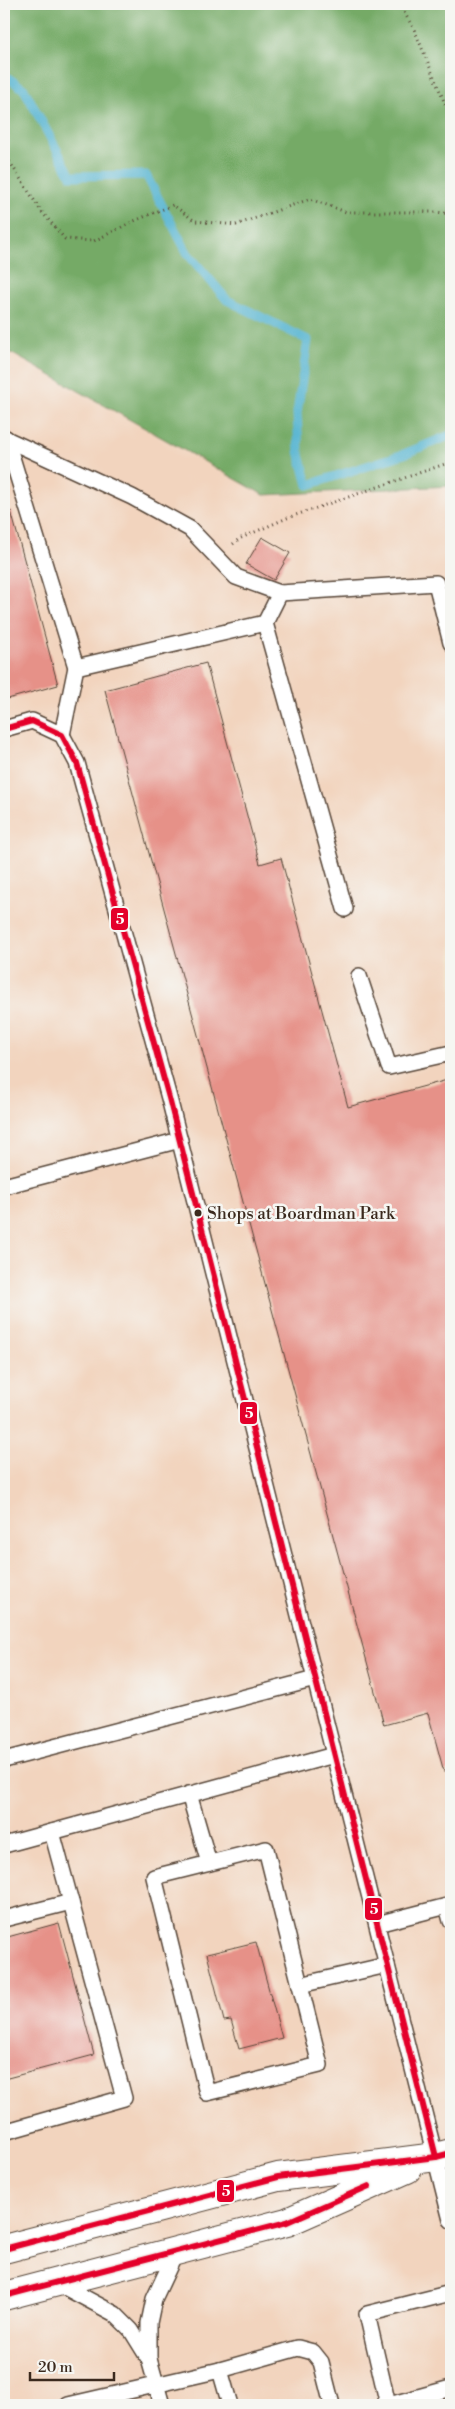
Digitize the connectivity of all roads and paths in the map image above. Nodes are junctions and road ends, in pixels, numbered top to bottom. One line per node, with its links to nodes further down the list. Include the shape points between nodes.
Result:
1 (399, 4): 2 (path, via 414,29)
2 (451, 118)
3 (4, 153): 4 (path, via 41,211 65,239 94,241 173,205 195,221 236,225 310,199 346,212)
4 (451, 214)
5 (5, 438): 7 (lane, via 132,497 190,529); 11 (lane)
6 (451, 462): 7 (path, via 286,518 239,539)
7 (217, 558): 8 (lane, via 236,577)
8 (280, 593): 9 (lane); 10 (lane, via 436,583)
9 (265, 622): 11 (lane); 14 (lane)
10 (451, 643)
11 (76, 667): 13 (lane)
12 (4, 728): 13 (lane, via 32,721)
13 (62, 735): 17 (lane, via 79,771)
14 (345, 909)
15 (359, 976): 16 (lane, via 389,1067)
16 (451, 1053)
17 (180, 1140): 18 (lane); 19 (lane)
18 (4, 1186)
19 (315, 1678): 20 (lane); 21 (lane)
20 (334, 1755): 22 (lane); 29 (lane)
21 (4, 1760)
22 (189, 1794): 23 (lane); 25 (lane)
23 (52, 1832): 24 (lane); 26 (lane)
24 (4, 1845)
25 (209, 1863): 31 (lane, via 266,1849); 31 (lane, via 154,1877 207,2093 320,2065)
26 (71, 1902): 28 (lane); 32 (lane, via 124,2098)
27 (450, 1911): 29 (lane)
28 (4, 1919)
29 (377, 1924): 30 (lane)
30 (387, 1965): 31 (lane); 33 (lane)
31 (300, 1985)
32 (4, 2132)
33 (443, 2155): 34 (lane); 35 (main road, via 278,2177); 36 (main road, via 287,2222)
34 (451, 2220)
35 (4, 2249)
36 (178, 2250): 37 (main road); 40 (lane, via 154,2299 149,2323)
37 (56, 2282): 39 (main road); 40 (lane, via 115,2314 131,2330)
38 (451, 2293): 48 (lane, via 366,2314)
39 (4, 2296)
40 (149, 2359): 42 (lane)
41 (220, 2370): 42 (lane); 46 (lane); 47 (lane, via 298,2348 313,2352 321,2362)
42 (156, 2384): 44 (lane); 45 (lane)
43 (451, 2388): 48 (lane)
44 (68, 2405)
45 (162, 2405)
46 (230, 2405)
47 (332, 2405)
48 (388, 2405)

